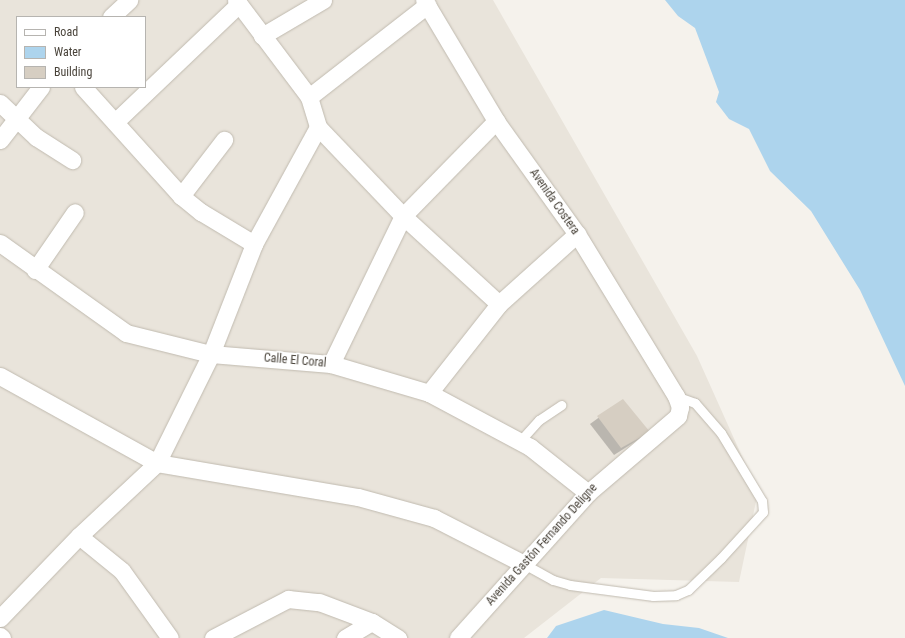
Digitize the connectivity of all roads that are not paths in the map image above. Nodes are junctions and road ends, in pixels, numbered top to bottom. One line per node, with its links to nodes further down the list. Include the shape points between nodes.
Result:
1 (129, 0): 5 (street)
2 (324, 0): 6 (street)
3 (237, 2): 6 (street); 13 (street)
4 (426, 2): 9 (street); 12 (street, Avenida Costera)
5 (112, 16)
6 (262, 36): 9 (street)
7 (40, 88): 11 (street)
8 (84, 88): 13 (street)
9 (309, 97): 14 (street)
10 (0, 103): 11 (street)
11 (16, 118): 15 (street); 17 (street, via 36,137)
12 (496, 121): 20 (street); 21 (street, Avenida Costera)
13 (115, 122): 18 (street)
14 (318, 127): 20 (street); 23 (street)
15 (0, 140)
16 (224, 140): 18 (street)
17 (72, 160)
18 (181, 196): 23 (street, via 201,212)
19 (75, 212): 24 (street)
20 (403, 216): 25 (street); 27 (street)
21 (577, 234): 25 (street); 30 (street, Avenida Costera)
22 (0, 243): 24 (street, Calle El Coral)
23 (254, 244): 26 (street)
24 (35, 270): 26 (street, Calle El Coral, via 126,333)
25 (499, 304): 29 (street)
26 (211, 354): 27 (street, Calle El Coral); 33 (street)
27 (331, 364): 29 (street, Calle El Coral)
28 (0, 376): 33 (street)
29 (429, 393): 32 (street, Calle El Coral)
30 (678, 401): 34 (street, Avenida Gastón Fernando Deligne, via 678,416); 36 (lane, via 695,403 721,433 762,501 763,512 721,558 688,590 676,595 653,596 570,585 553,580)
31 (561, 405): 32 (lane, via 539,420)
32 (519, 442): 34 (street, Calle El Coral)
33 (156, 463): 35 (street); 36 (street, via 358,497 411,511 434,518)
34 (588, 493): 36 (street, Avenida Gastón Fernando Deligne)
35 (79, 536): 37 (street); 39 (street, via 122,571)
36 (524, 564): 43 (street, Avenida Gastón Fernando Deligne)
37 (0, 618)
38 (372, 622): 40 (street, via 319,602 288,599); 41 (street); 42 (street)
39 (170, 638)
40 (213, 638)
41 (346, 638)
42 (398, 638)
43 (458, 638)

